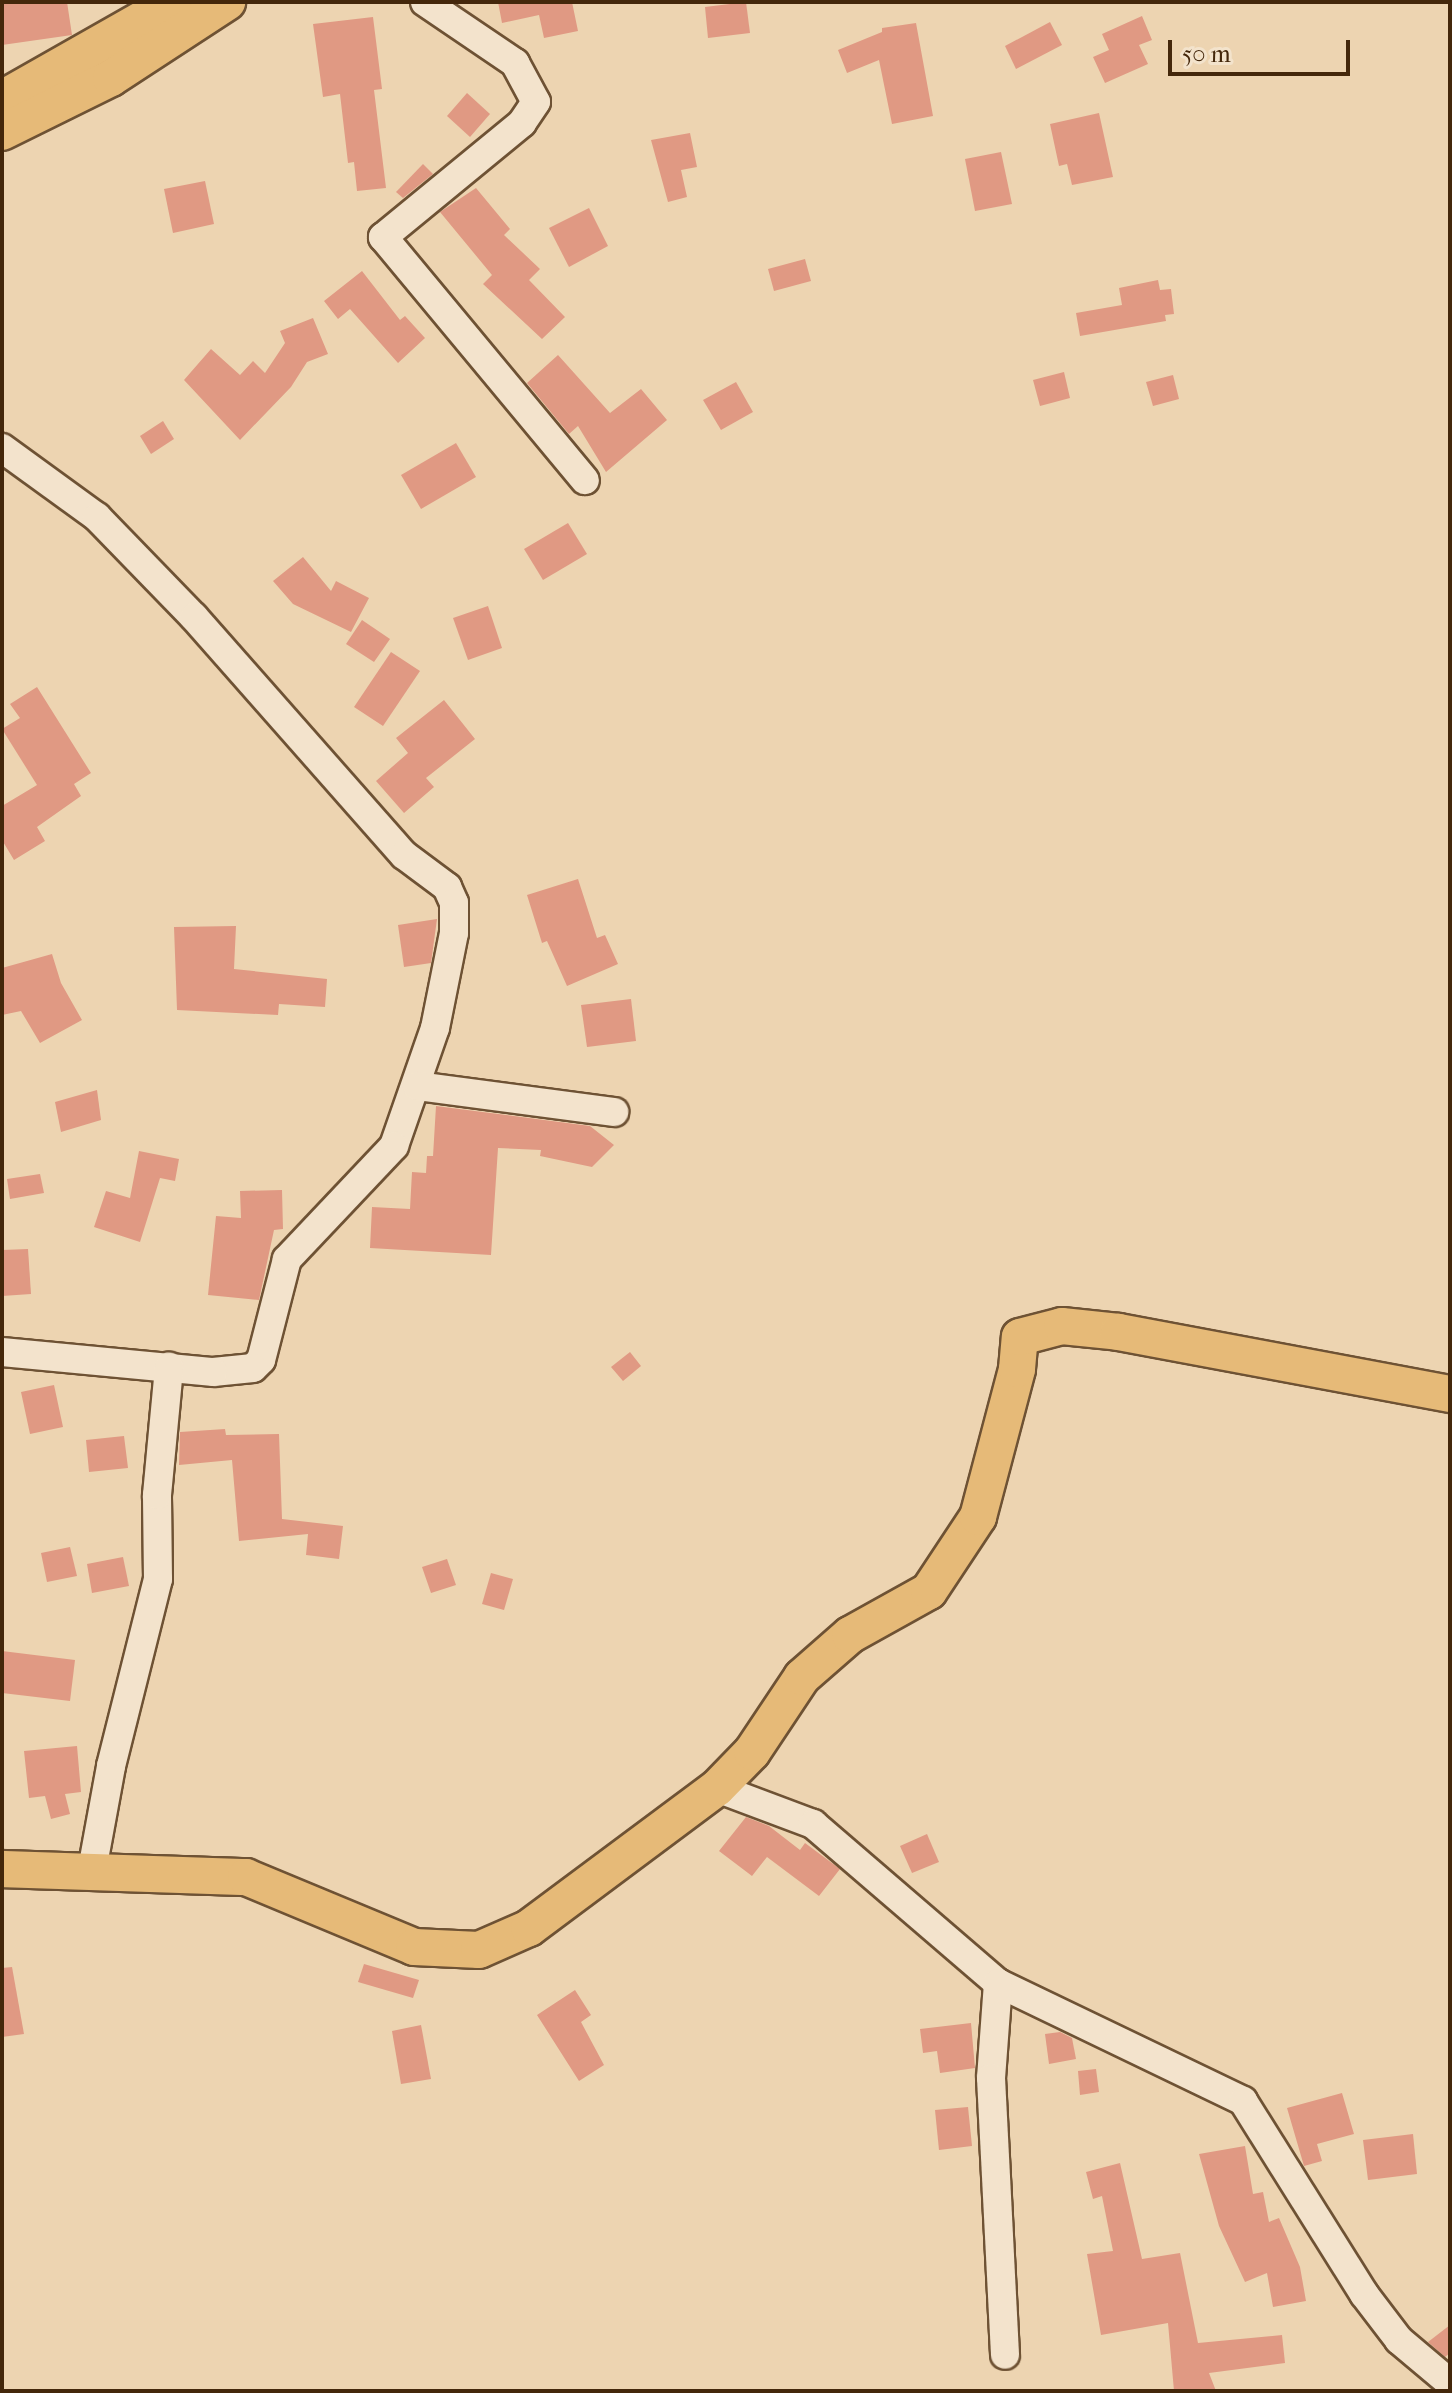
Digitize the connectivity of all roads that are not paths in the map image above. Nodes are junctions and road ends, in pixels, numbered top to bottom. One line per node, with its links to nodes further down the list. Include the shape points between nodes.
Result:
1 (173, 2): 4 (main road)
2 (227, 2): 5 (main road, via 111,78)
3 (425, 2): 7 (street, via 515,63 536,102 522,123 383,237)
4 (2, 99)
5 (2, 132)
6 (2, 448): 8 (street, via 97,517 194,617 404,855 447,887 454,903 454,933)
7 (585, 480)
8 (417, 1086): 9 (street); 11 (street, via 394,1146 287,1259 261,1360 235,1372)
9 (614, 1112)
10 (2, 1352): 11 (street)
11 (169, 1367): 15 (street, via 157,1495 158,1579 111,1766)
12 (1450, 1394): 13 (main road, via 1119,1332 1062,1326 1020,1337 1017,1369 978,1517 954,1555 929,1591 850,1635 802,1677 752,1752)
13 (717, 1788): 15 (main road, via 529,1928 479,1950 414,1947 246,1877); 16 (street, via 813,1824)
14 (2, 1869): 15 (main road)
15 (92, 1870)
16 (998, 1983): 17 (street, via 991,2078); 18 (street, via 1243,2101 1364,2294 1399,2340)
17 (1005, 2355)
18 (1450, 2383)

